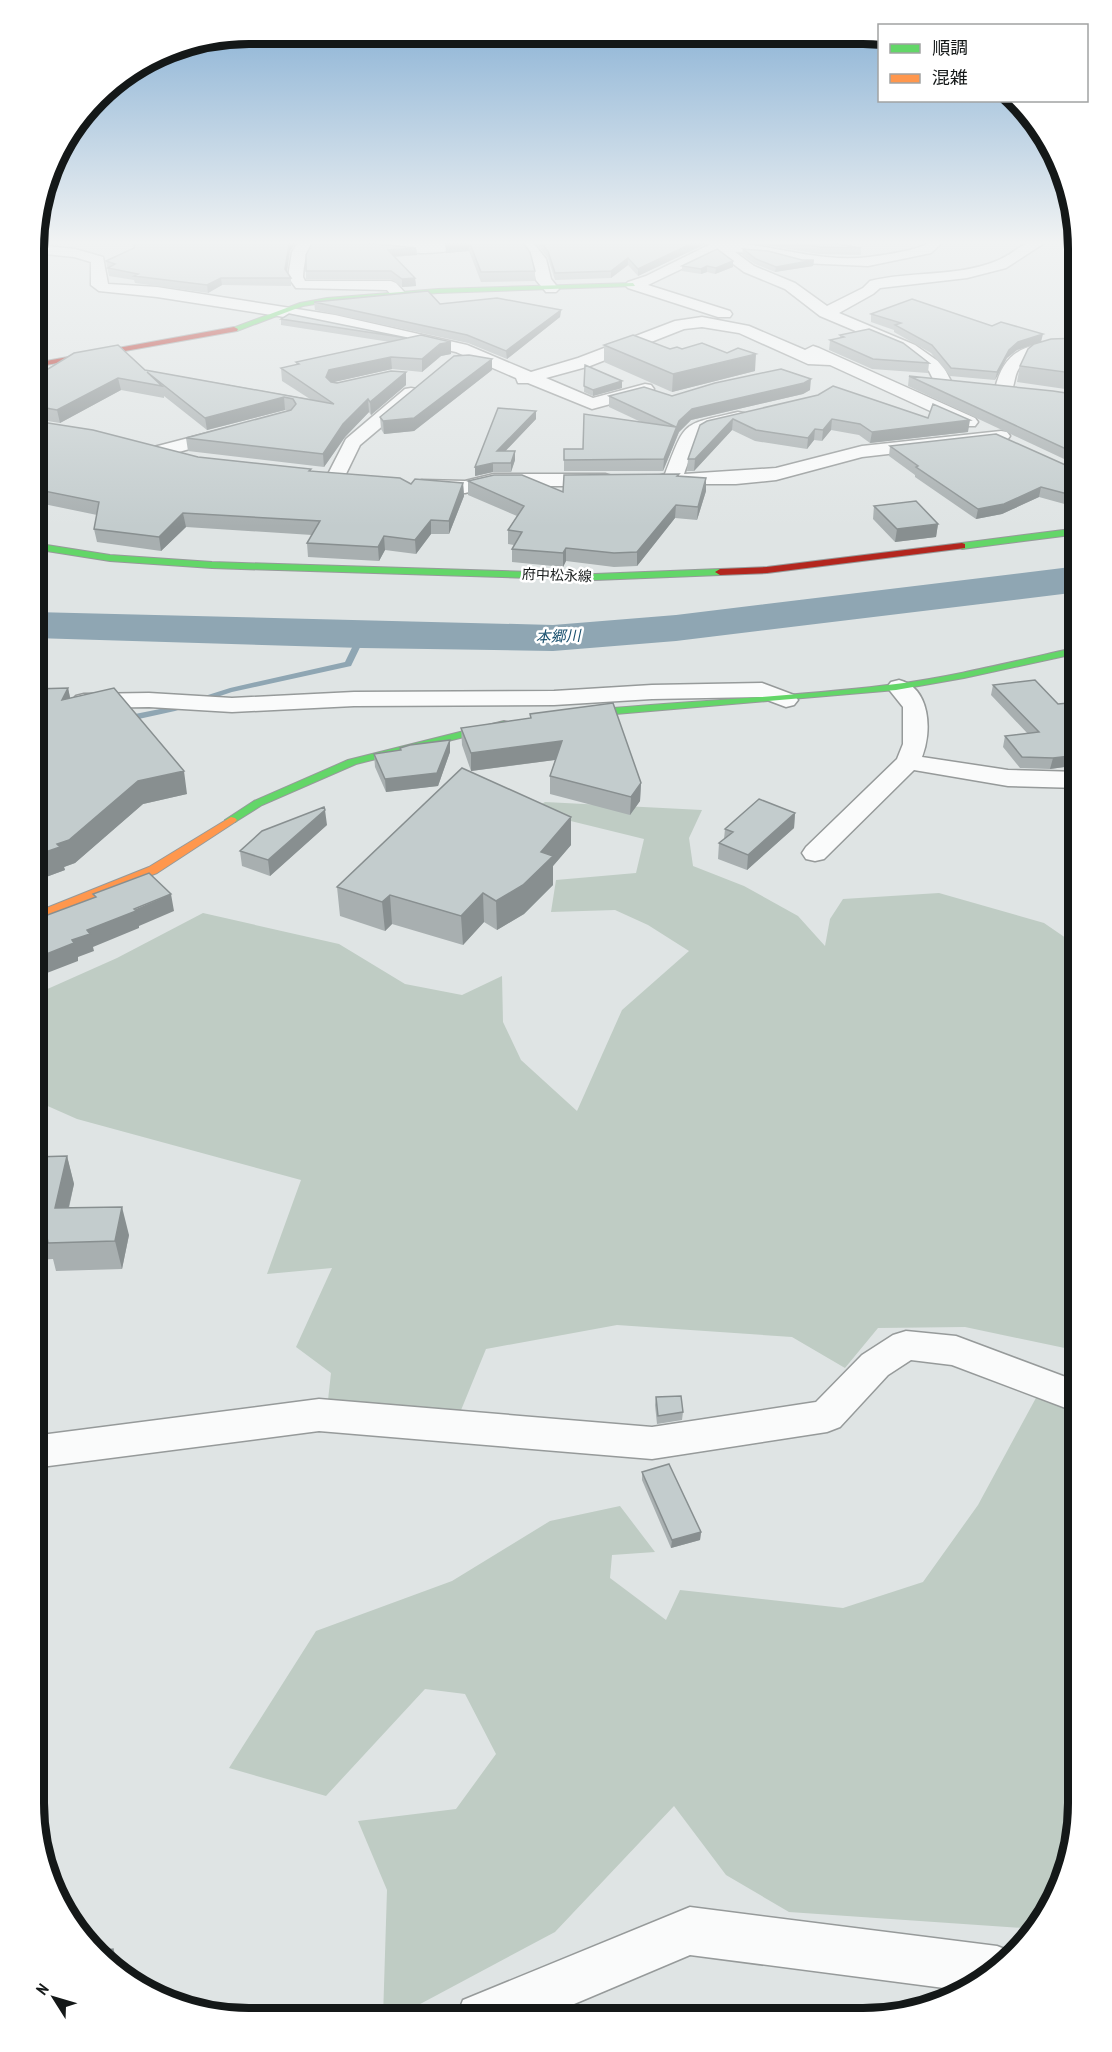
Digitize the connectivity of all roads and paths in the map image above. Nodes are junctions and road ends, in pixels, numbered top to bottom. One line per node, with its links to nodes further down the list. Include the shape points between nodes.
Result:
1 (196, 336): 11 (street)
2 (402, 336): 16 (street, via 461,348)
3 (651, 336): 10 (street)
4 (758, 336): 8 (street, via 814,360)
5 (780, 336): 8 (street)
6 (880, 336): 19 (street, via 909,348 936,368)
7 (1069, 347): 23 (street, via 1029,351 1006,372)
8 (832, 360): 12 (street); 15 (street)
9 (448, 362): 16 (street, via 473,359 521,380)
10 (584, 362): 13 (street); 16 (street)
11 (44, 363)
12 (800, 370)
13 (604, 371)
14 (402, 376): 34 (street, via 423,379 352,443)
15 (867, 376): 18 (street); 19 (street); 28 (street)
16 (533, 377): 22 (street, via 592,404)
17 (625, 380): 22 (street)
18 (841, 382)
19 (943, 382): 20 (street)
20 (963, 385)
21 (984, 387): 23 (street)
22 (645, 388): 25 (street)
23 (1004, 389): 24 (street)
24 (1023, 391)
25 (662, 396)
26 (755, 413): 38 (street, via 699,426 690,433)
27 (243, 428): 31 (street)
28 (1001, 436): 29 (street); 38 (street, via 862,453 776,474)
29 (1020, 445)
30 (137, 446): 31 (street)
31 (157, 452): 32 (street)
32 (189, 460)
33 (313, 474): 34 (street)
34 (336, 476): 35 (street)
35 (357, 478)
36 (624, 480): 39 (street, via 494,480 465,487)
37 (648, 480): 38 (street)
38 (672, 480)
39 (399, 483)
40 (1069, 532): 41 (street, 府中松永線, via 767,570 595,577 212,565 110,558)
41 (44, 548)
42 (1069, 652): 43 (street)
43 (899, 687): 44 (street); 48 (street, via 915,706 915,744)
44 (786, 700): 45 (street, via 762,690 232,705 149,700); 46 (street, via 641,707)
45 (57, 702)
46 (553, 717)
47 (521, 720): 51 (street, via 352,762 258,803 153,870)
48 (908, 762): 49 (street, via 1008,778); 50 (street)
49 (1069, 780)
50 (815, 853)
51 (44, 913)
52 (1068, 1394): 53 (street, via 956,1351 906,1345 875,1365 827,1416 652,1443 320,1415)
53 (44, 1451)
54 (985, 1968): 55 (street, via 690,1930)
55 (505, 2008)

